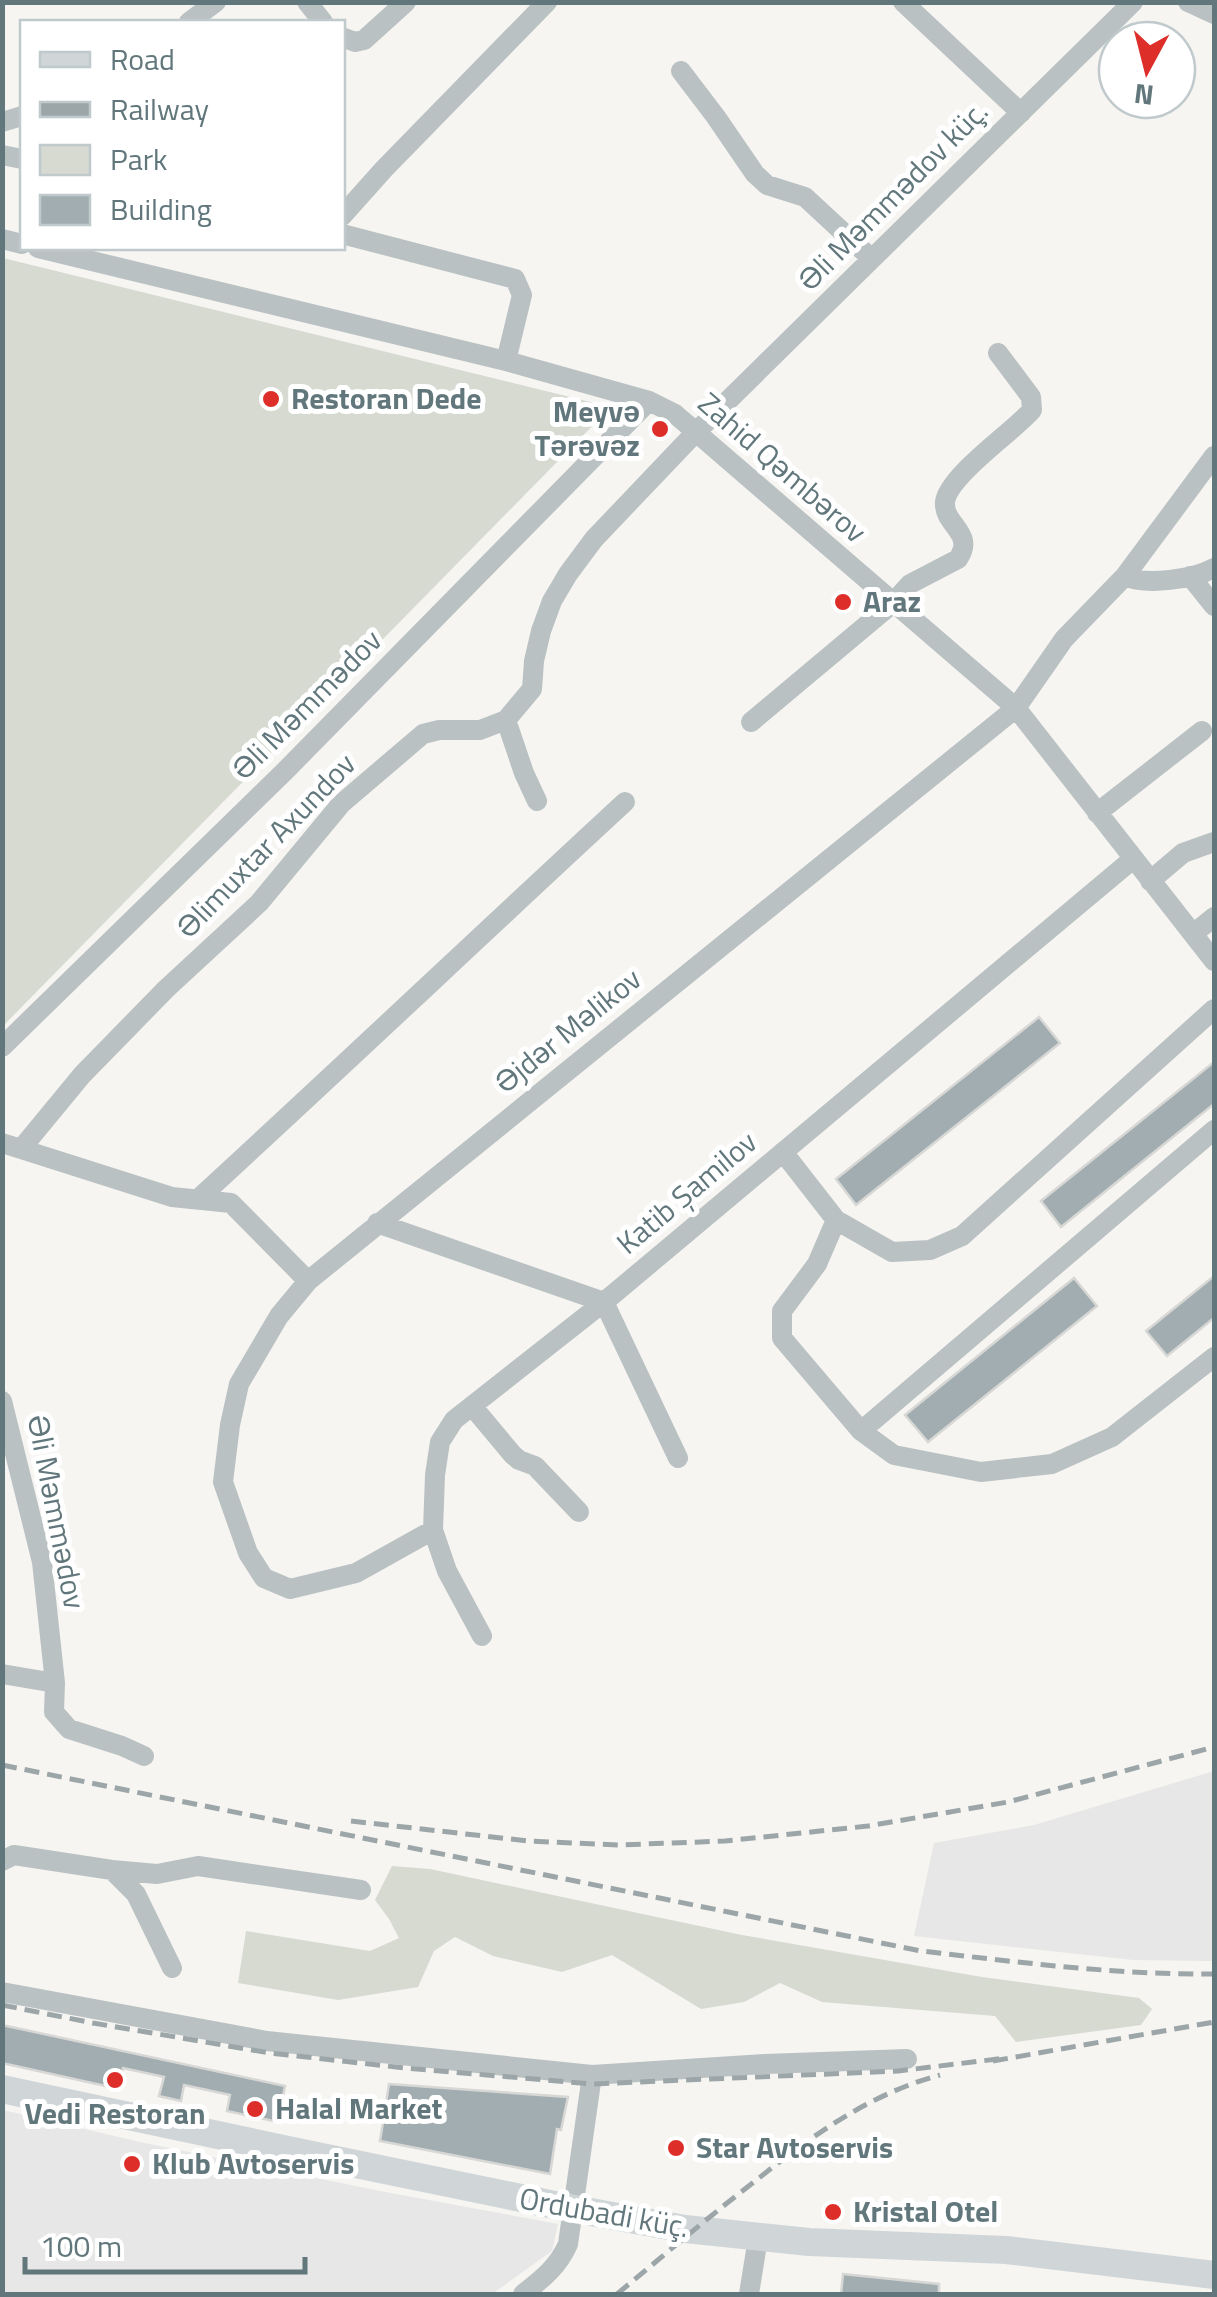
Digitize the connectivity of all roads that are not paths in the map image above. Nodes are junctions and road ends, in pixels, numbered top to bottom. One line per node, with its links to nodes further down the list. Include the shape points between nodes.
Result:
1 (216, 2): 8 (street)
2 (406, 2): 9 (street, via 364,40)
3 (546, 2): 12 (street)
4 (903, 2): 11 (street)
5 (1133, 2): 11 (street, Əli Məmmədov küç.)
6 (1188, 2): 7 (street)
7 (1214, 14)
8 (192, 20)
9 (345, 38)
10 (681, 71): 15 (street, via 755,174 804,197)
11 (1021, 113): 15 (street, Əli Məmmədov küç.)
12 (345, 213)
13 (345, 235): 17 (street, via 515,279 522,295)
14 (46, 250): 17 (street, Zahid Qəmbərov)
15 (872, 259): 19 (street, Əli Məmmədov küç.)
16 (998, 353): 24 (street, via 1031,397 1032,410 948,494 946,509 963,539 962,554 910,584)
17 (506, 361): 18 (street, Zahid Qəmbərov)
18 (649, 400): 19 (street, Zahid Qəmbərov); 40 (street, Əli Məmmədov)
19 (696, 433): 24 (street, Zahid Qəmbərov); 27 (street, via 568,574 541,631 532,689)
20 (1214, 456): 22 (street, Əjdər Məlikov)
21 (1214, 568): 23 (street)
22 (1125, 576): 23 (street); 26 (street, Əjdər Məlikov, via 1064,639)
23 (1190, 576): 25 (street)
24 (893, 603): 26 (street, Zahid Qəmbərov); 28 (street)
25 (1214, 606)
26 (1016, 708): 32 (street, Zahid Qəmbərov); 46 (street, Əjdər Məlikov)
27 (506, 720): 30 (street); 42 (street, Əlimuxtar Axundov, via 480,730 423,734 341,804 259,903)
28 (751, 722)
29 (1202, 731): 32 (street)
30 (537, 800)
31 (625, 802): 44 (street)
32 (1096, 813): 34 (street, Zahid Qəmbərov)
33 (1214, 842): 35 (street, via 1184,852)
34 (1133, 859): 35 (street, Zahid Qəmbərov); 43 (street, Katib Şamilov)
35 (1150, 881): 37 (street, Zahid Qəmbərov)
36 (1214, 917): 37 (street)
37 (1192, 934): 38 (street, Zahid Qəmbərov)
38 (1214, 961)
39 (1214, 1009): 45 (street, via 962,1236 930,1250 892,1252)
40 (2, 1047)
41 (1214, 1130): 52 (street)
42 (12, 1146): 44 (street)
43 (783, 1152): 45 (street); 48 (street, Katib Şamilov)
44 (198, 1200): 47 (street, via 231,1203)
45 (836, 1220): 52 (street, via 817,1264 782,1312 782,1338)
46 (377, 1224): 47 (street, Əjdər Məlikov); 48 (street)
47 (308, 1280): 55 (street, Əjdər Məlikov, via 239,1384 230,1424 223,1482 248,1553 264,1578 290,1589 356,1573)
48 (604, 1302): 51 (street, Katib Şamilov); 53 (street)
49 (1214, 1357): 52 (street, via 1112,1437 1052,1464 981,1472 894,1455)
50 (2, 1401): 58 (street, Əli Məmmədov, via 42,1562)
51 (472, 1406): 54 (street, via 519,1460 535,1466); 55 (street, Katib Şamilov, via 440,1442)
52 (862, 1431)
53 (678, 1458)
54 (579, 1512)
55 (433, 1530): 56 (street, Katib Şamilov)
56 (482, 1636)
57 (2, 1674): 58 (street)
58 (55, 1682): 59 (street, Əli Məmmədov, via 54,1712 69,1729)
59 (144, 1756)
60 (2, 1861): 61 (street, via 14,1855)
61 (112, 1870): 62 (street, via 157,1874 198,1866); 63 (street, via 136,1894)
62 (361, 1890)
63 (172, 1968)
64 (2, 1992): 66 (street, via 267,2040)
65 (907, 2060): 66 (street)
66 (592, 2075): 68 (street)
67 (2, 2089): 68 (main road, Ordubadi küç.)
68 (574, 2208): 69 (main road, Ordubadi küç.); 71 (street, via 562,2258)
69 (758, 2238): 70 (main road, Ordubadi küç., via 1006,2250); 72 (street)
70 (1214, 2275)
71 (523, 2294)
72 (749, 2294)

